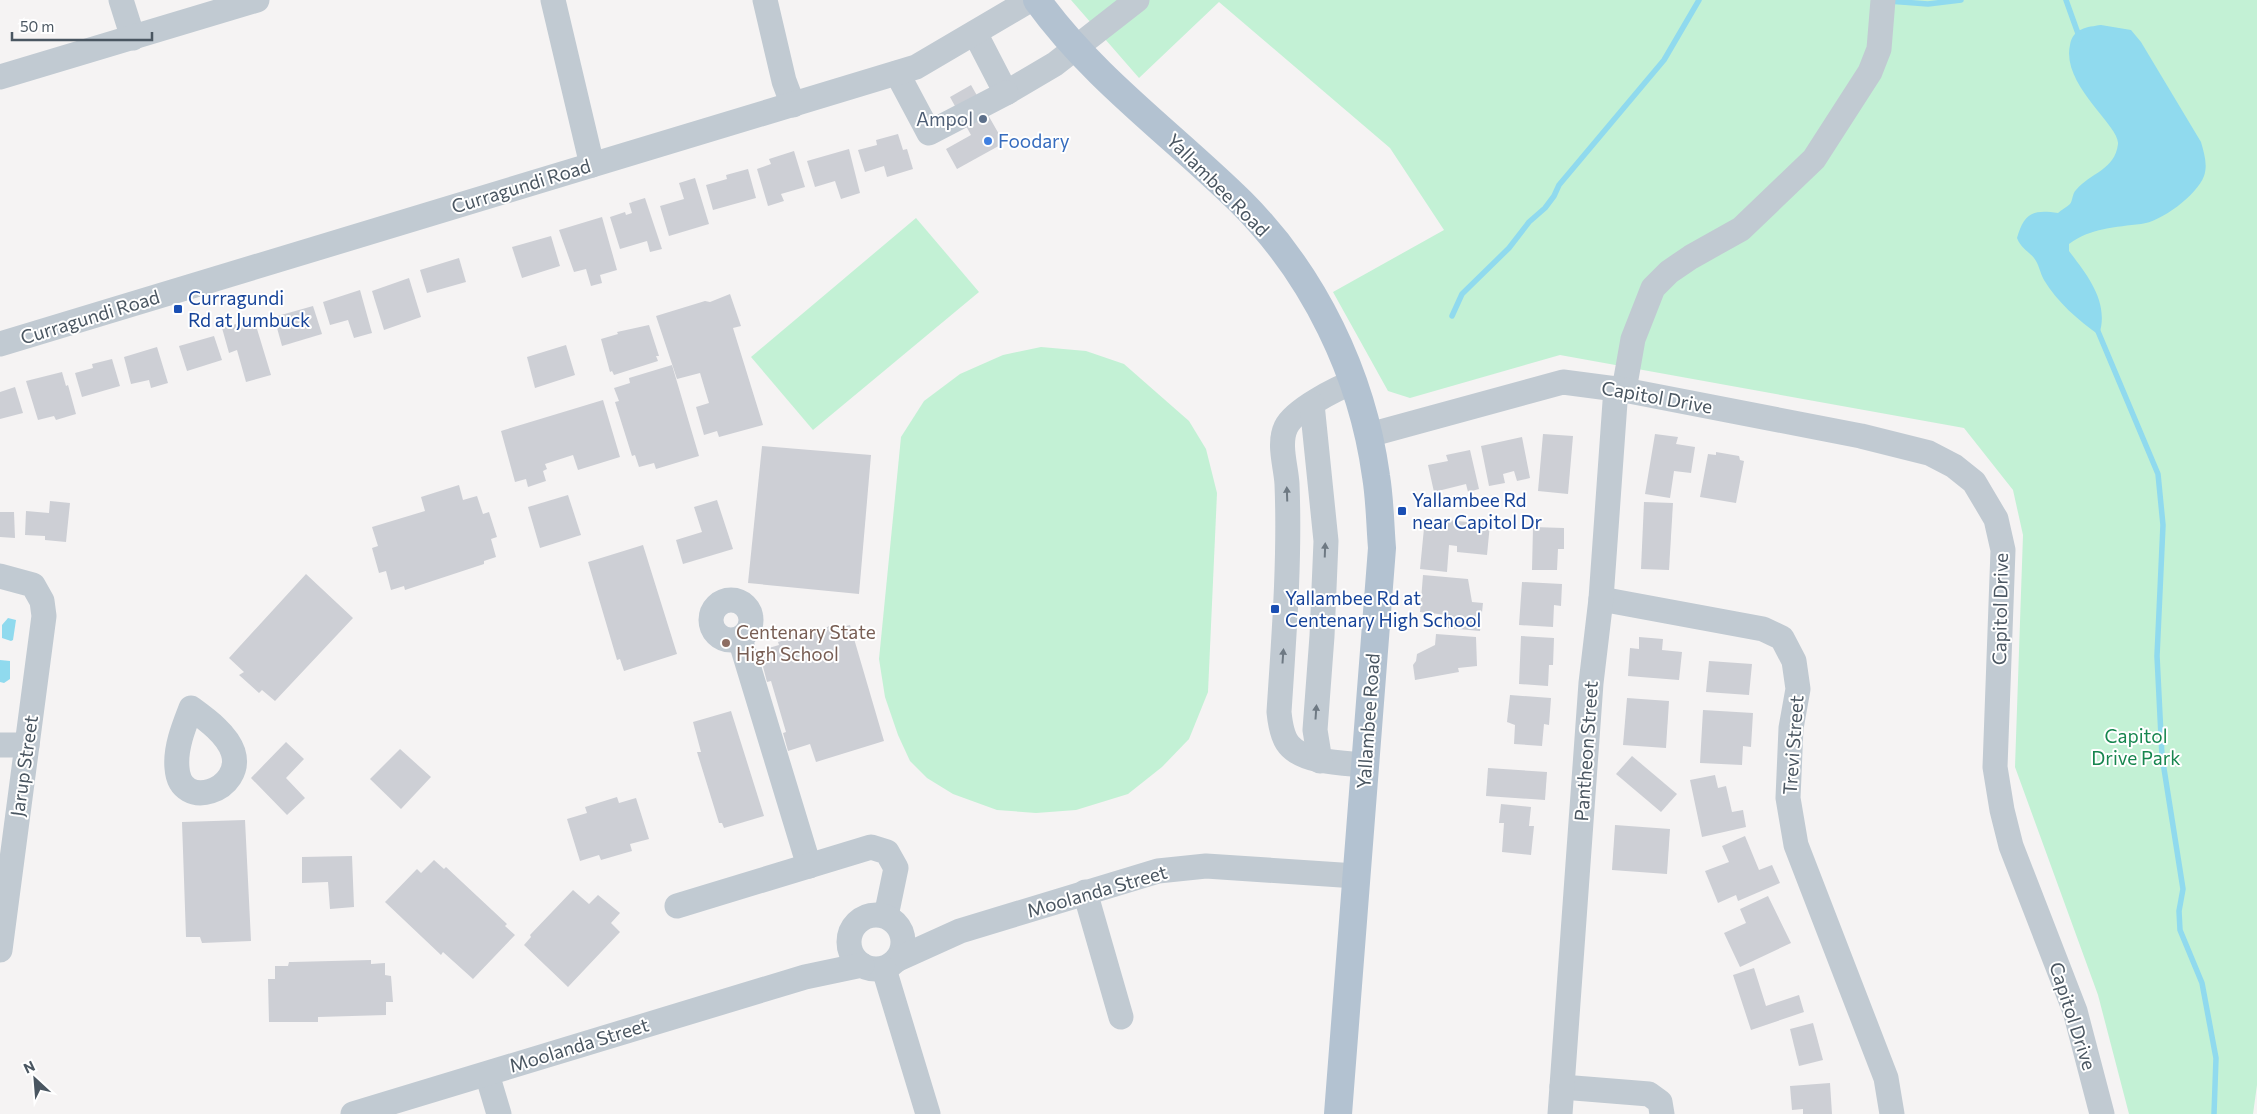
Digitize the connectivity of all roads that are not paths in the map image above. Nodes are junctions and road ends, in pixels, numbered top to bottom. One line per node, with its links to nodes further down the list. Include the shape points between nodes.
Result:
1 (121, 0): 10 (street)
2 (257, 0): 10 (street)
3 (553, 0): 16 (street)
4 (765, 0): 15 (street, via 784,81)
5 (1030, 0): 9 (street, Curragundi Road)
6 (1036, 0): 11 (main road, Yallambee Road)
7 (1137, 0): 11 (street)
8 (1883, 7): 19 (street, Pantheon Street, via 1879,49 1870,72 1814,159 1741,229 1691,257 1653,288 1633,338)
9 (976, 33): 12 (street, Curragundi Road, via 916,66); 14 (street)
10 (132, 38): 13 (street)
11 (1075, 48): 14 (street); 18 (main road, Yallambee Road, via 1241,203 1277,244 1314,298)
12 (896, 73): 14 (street, via 929,134); 15 (street, Curragundi Road)
13 (0, 77)
14 (1006, 93)
15 (793, 105): 16 (street, Curragundi Road)
16 (592, 165): 17 (street, Curragundi Road)
17 (0, 344)
18 (1354, 382): 20 (street, via 1332,390); 21 (main road, Yallambee Road)
19 (1620, 389): 21 (street, Capitol Drive, via 1563,382); 23 (street, Pantheon Street); 49 (street, Capitol Drive, via 1861,436 1929,453 1954,466 1974,482 1985,498 1996,519 2003,550 1995,767 2002,810 2010,846 2075,1011)
20 (1312, 404): 27 (street, one-way to 20, via 1315,730 1326,541); 27 (street, one-way to 20, via 1289,746 1280,725 1279,712 1288,566 1283,439 1286,426)
21 (1369, 436): 28 (main road, Yallambee Road, via 1382,548)
22 (0, 576): 26 (street, Jarup Street, via 33,584 42,601 44,616)
23 (1600, 599): 41 (street, Pantheon Street); 48 (street, Trevi Street, via 1763,629 1782,638 1794,661 1798,689 1791,728 1788,798 1796,845 1886,1078)
24 (740, 639): 29 (street)
25 (0, 745): 26 (street)
26 (27, 745): 36 (street, Jarup Street)
27 (1320, 760): 28 (street)
28 (1365, 765): 30 (main road, Yallambee Road)
29 (809, 866): 32 (street); 33 (street, via 870,847 887,852 896,868)
30 (1356, 876): 31 (street, Moolanda Street, via 1206,866 1158,871); 45 (main road, Yallambee Road)
31 (1085, 892): 34 (street, Moolanda Street); 39 (street)
32 (677, 906)
33 (890, 919): 34 (street, Moolanda Street, via 923,929); 35 (street, via 877,915 861,920 850,934); 37 (street, via 904,937 904,946)
34 (960, 932): 37 (street, Moolanda Street)
35 (849, 942): 37 (street, via 850,951); 38 (street, Moolanda Street)
36 (0, 950)
37 (881, 964): 38 (street, Moolanda Street); 44 (street)
38 (805, 977): 40 (street, Moolanda Street)
39 (1121, 1017)
40 (487, 1074): 42 (street, Moolanda Street); 43 (street)
41 (1562, 1087): 46 (street, Pantheon Street); 47 (street, via 1649,1094 1660,1102)
42 (353, 1114)
43 (499, 1114)
44 (928, 1114)
45 (1338, 1114)
46 (1560, 1114)
47 (1662, 1114)
48 (1892, 1114)
49 (2102, 1114)

